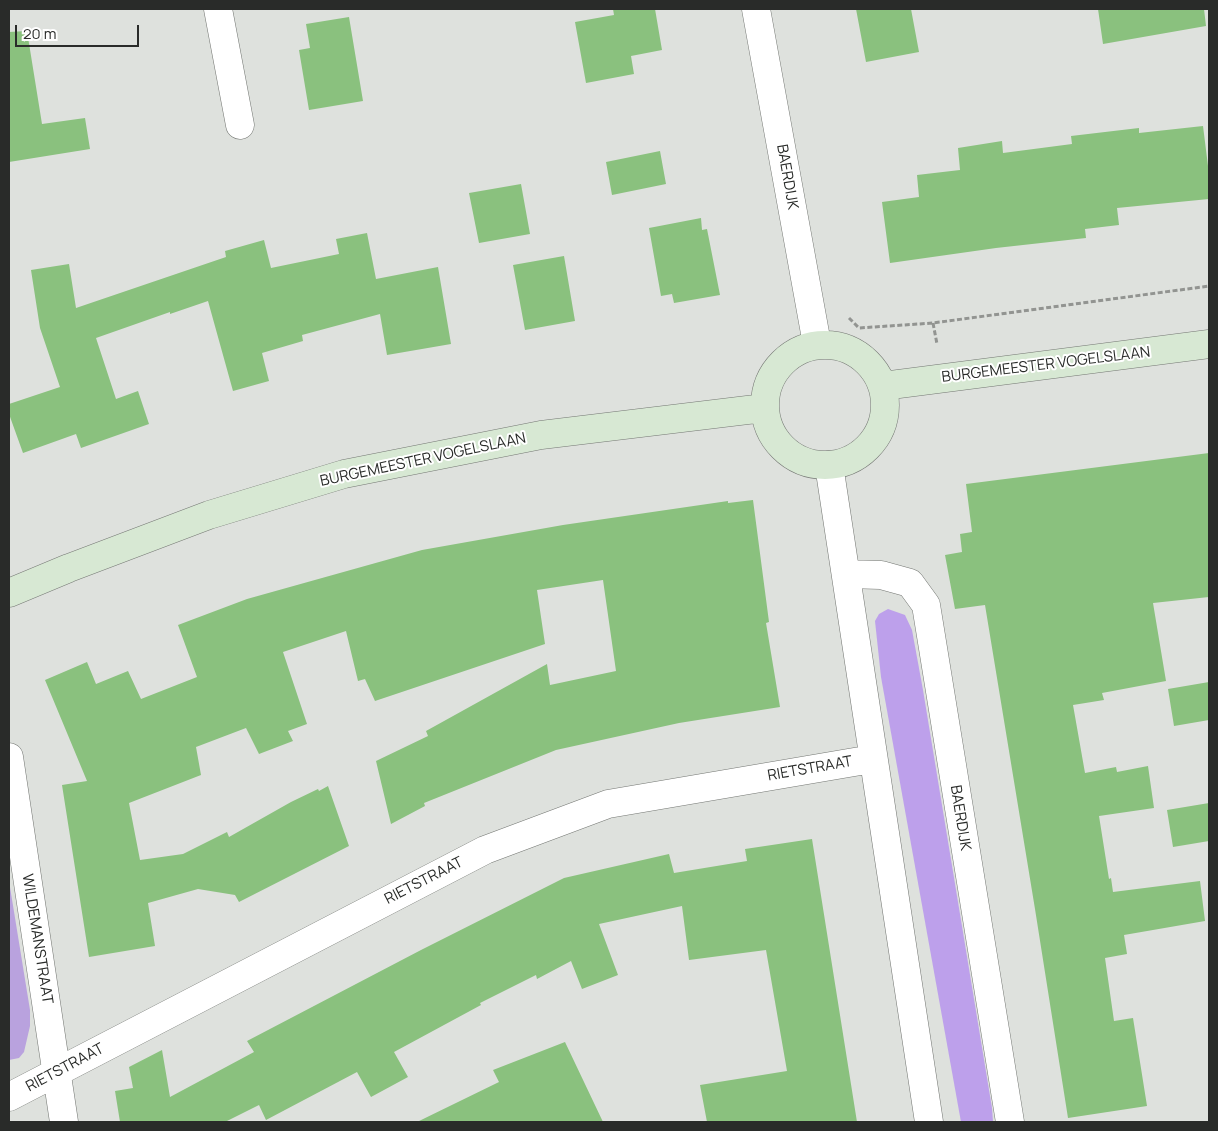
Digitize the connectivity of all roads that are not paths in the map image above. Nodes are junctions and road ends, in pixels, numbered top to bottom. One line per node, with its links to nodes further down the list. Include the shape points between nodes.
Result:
1 (218, 9): 3 (street)
2 (756, 9): 4 (street, BAERDIJK)
3 (240, 125)
4 (817, 344): 6 (street, via 846,348 862,356 875,370); 7 (street, via 795,352 781,362 770,379)
5 (1209, 344): 6 (street, BURGEMEESTER VOGELSLAAN)
6 (883, 386): 8 (street, via 886,408 877,435 868,447 850,460)
7 (764, 408): 8 (street, via 771,433 781,447 795,458 811,464); 10 (street, BURGEMEESTER VOGELSLAAN, via 541,435 344,474 209,515)
8 (829, 465): 9 (street)
9 (846, 574): 12 (street); 17 (street, BAERDIJK, via 881,575 910,583 926,605)
10 (9, 593)
11 (9, 757): 13 (street, WILDEMANSTRAAT)
12 (872, 759): 13 (street, RIETSTRAAT, via 608,804 485,850); 16 (street)
13 (57, 1072): 14 (street, RIETSTRAAT); 15 (street, WILDEMANSTRAAT)
14 (9, 1097)
15 (64, 1122)
16 (929, 1122)
17 (1010, 1122)

